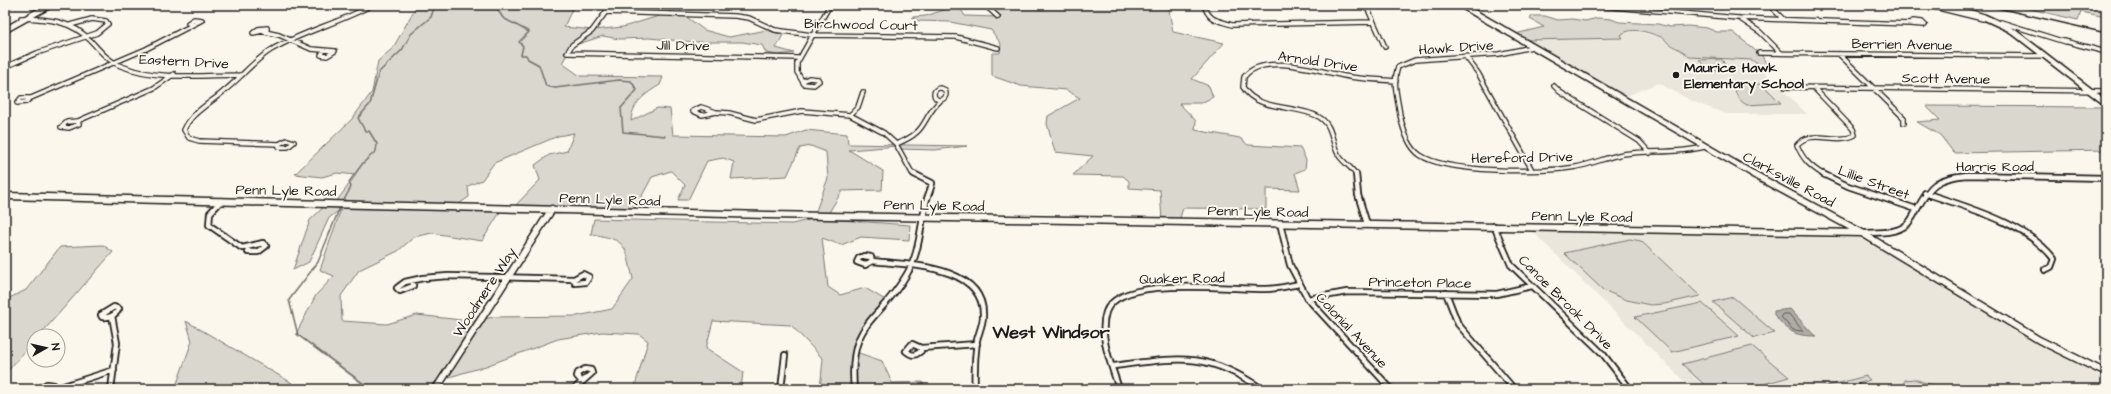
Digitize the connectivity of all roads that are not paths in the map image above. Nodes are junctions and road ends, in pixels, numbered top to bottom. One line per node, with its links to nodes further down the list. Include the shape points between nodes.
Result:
1 (44, 5): 16 (street)
2 (50, 5): 16 (street)
3 (372, 5): 30 (street, via 343,20)
4 (611, 5): 14 (street)
5 (830, 5): 28 (street)
6 (985, 5): 15 (street)
7 (1204, 5): 20 (street, via 1213,19 1238,26)
8 (1366, 5): 20 (street)
9 (1461, 5): 33 (street, Clarksville Road)
10 (1590, 5): 17 (street)
11 (1769, 5): 19 (street)
12 (1926, 5): 18 (street)
13 (1945, 5): 18 (street)
14 (606, 12): 28 (street, Birchwood Court, via 736,16 749,18 775,30); 42 (street, Jill Drive, via 592,31 572,45 567,54)
15 (998, 17)
16 (23, 18): 23 (street, Eastern Drive, via 58,21); 24 (street); 25 (street)
17 (1738, 18): 19 (street); 38 (street, via 1760,32)
18 (1991, 19): 26 (street); 31 (street)
19 (1783, 20): 22 (street)
20 (1373, 22): 32 (street)
21 (191, 24): 43 (street, via 166,40)
22 (1910, 24)
23 (70, 25): 29 (street, Eastern Drive); 29 (street, via 101,19 108,22 101,31)
24 (5, 27)
25 (5, 30)
26 (2013, 30): 31 (street); 40 (street)
27 (265, 32): 30 (street)
28 (812, 35): 34 (street, Birchwood Court, via 949,37 968,39); 42 (street)
29 (85, 37): 43 (street, Eastern Drive); 44 (street)
30 (292, 40): 35 (street, via 307,48); 46 (street, via 265,54)
31 (2065, 42): 36 (street)
32 (1385, 47)
33 (1532, 47): 41 (street, Hawk Drive, via 1508,53); 65 (street, Clarksville Road)
34 (998, 48)
35 (323, 52)
36 (2106, 52)
37 (1759, 53): 38 (street, Berrien Avenue)
38 (1781, 53): 39 (street, Berrien Avenue)
39 (1839, 54): 40 (street, Berrien Avenue); 52 (street)
40 (2046, 56): 53 (street)
41 (1466, 57): 48 (street, Hawk Drive, via 1404,63 1396,69); 67 (street, via 1478,73)
42 (798, 58): 47 (street, via 797,72)
43 (114, 63): 45 (street, Eastern Drive, via 141,71); 56 (street)
44 (5, 67)
45 (175, 74): 46 (street, Eastern Drive); 61 (street, via 154,88)
46 (242, 75): 63 (street, via 191,119 185,126 184,133 189,138 199,141)
47 (803, 81)
48 (1396, 81): 67 (street, Hereford Drive, via 1406,133 1415,150 1427,160 1453,168); 76 (street, Arnold Drive, via 1276,65 1254,69 1246,74 1243,80 1244,90 1255,100 1272,106 1309,112 1328,124 1338,155 1356,174 1358,195)
49 (1554, 86): 66 (street, via 1639,141)
50 (1785, 86): 51 (street, Scott Avenue)
51 (1814, 88): 52 (street, Scott Avenue); 73 (street, Lillie Street, via 1853,129 1855,135 1846,139 1803,139 1797,145 1802,156 1819,172 1845,186)
52 (1874, 88): 53 (street, Scott Avenue); 62 (street, via 1904,118)
53 (2091, 91): 55 (street, Scott Avenue); 58 (street)
54 (863, 92): 60 (street, via 858,106)
55 (2106, 92)
56 (31, 98)
57 (940, 100): 64 (street, via 930,111 925,124 918,132)
58 (2106, 103)
59 (716, 112): 59 (street, via 702,115 693,112 695,108 702,106); 60 (street, via 756,120 802,111)
60 (850, 115): 64 (street, via 878,128)
61 (78, 121)
62 (1904, 123)
63 (279, 144)
64 (896, 144): 74 (street, via 912,173 932,183)
65 (1704, 147): 66 (street, Hereford Drive, via 1685,153); 78 (street, Clarksville Road)
66 (1650, 153): 67 (street, Hereford Drive, via 1615,156 1578,167)
67 (1531, 168)
68 (2106, 178): 69 (street, Harris Road, via 1958,176 1937,181)
69 (1925, 193): 73 (street, Harris Road); 82 (street, via 1991,217 2034,239 2049,251 2054,259 2051,266)
70 (5, 196): 71 (street, Penn Lyle Road)
71 (221, 200): 72 (street, Penn Lyle Road); 79 (street, via 210,213 209,225 242,248)
72 (552, 209): 74 (street, Penn Lyle Road); 83 (street, Woodmere Way)
73 (1916, 209): 78 (street, Harris Road, via 1908,224 1901,229)
74 (923, 217): 75 (street, Penn Lyle Road); 81 (street)
75 (1280, 223): 76 (street, Penn Lyle Road); 86 (street, via 1286,254)
76 (1367, 224): 77 (street, Penn Lyle Road)
77 (1494, 226): 78 (street, Penn Lyle Road); 87 (street, Canoe Brook Drive, via 1511,265)
78 (1862, 233): 96 (street, Clarksville Road, via 2039,340)
79 (248, 249)
80 (872, 261): 81 (street)
81 (911, 266): 91 (street, via 953,274 976,291 983,310); 104 (street, via 901,283 866,325 857,343 853,361)
82 (2045, 270)
83 (508, 276): 84 (street); 85 (street, via 446,275); 101 (street, Woodmere Way)
84 (574, 279)
85 (413, 281)
86 (1299, 284): 89 (street, Colonial Avenue); 94 (street, Quaker Road, via 1256,289 1151,287 1127,292 1110,304 1104,315 1103,327)
87 (1532, 286): 88 (street, Princeton Place, via 1497,294); 110 (street, Canoe Brook Drive, via 1603,354)
88 (1446, 293): 89 (street, Princeton Place, via 1347,292); 109 (street, via 1458,324)
89 (1308, 299): 108 (street, Colonial Avenue)
90 (112, 316): 95 (street, via 117,343)
91 (976, 344): 92 (street); 105 (street)
92 (921, 348)
93 (785, 354): 103 (street)
94 (1113, 366): 106 (street, Quaker Road); 107 (street, via 1182,359 1202,360 1234,370)
95 (114, 370): 98 (street); 100 (street)
96 (2106, 373)
97 (582, 382): 102 (street)
98 (55, 388): 99 (street, via 54,385 48,384)
99 (38, 389)
100 (111, 389)
101 (436, 389)
102 (574, 389)
103 (781, 389)
104 (854, 389)
105 (975, 389)
106 (1119, 389)
107 (1262, 389)
108 (1391, 389)
109 (1514, 389)
110 (1630, 389)

